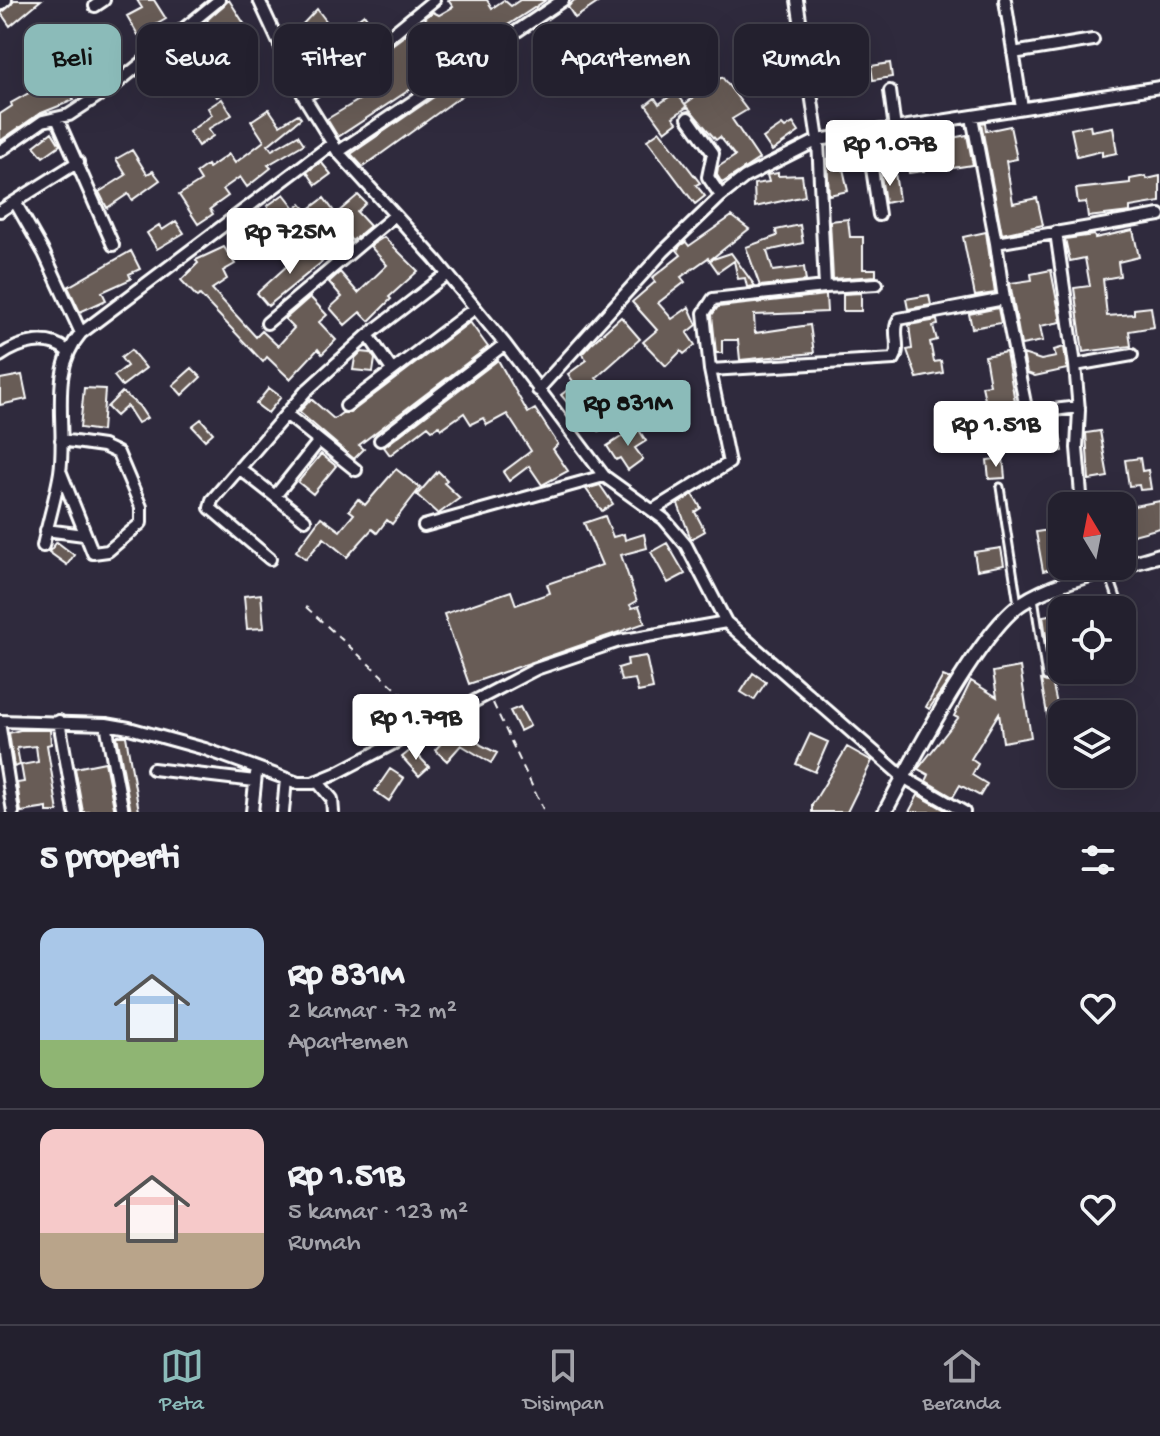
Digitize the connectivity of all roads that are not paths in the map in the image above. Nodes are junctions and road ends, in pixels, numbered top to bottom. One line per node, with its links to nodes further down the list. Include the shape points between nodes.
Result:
1 (6, 0): 8 (street)
2 (219, 0): 16 (street, via 116,84)
3 (259, 0): 13 (street)
4 (434, 0): 13 (street, via 359,61)
5 (563, 0): 21 (street)
6 (797, 0): 20 (street)
7 (1005, 0): 10 (street)
8 (0, 5)
9 (1093, 40): 10 (street)
10 (1013, 53): 14 (street)
11 (1160, 87): 14 (street)
12 (890, 91): 18 (street)
13 (304, 97): 21 (street)
14 (1022, 108): 15 (street)
15 (972, 117): 18 (street); 31 (street)
16 (57, 118): 22 (street, via 43,121); 23 (street)
17 (688, 118): 24 (street, via 713,153 708,177)
18 (895, 129): 19 (street)
19 (867, 135): 20 (street); 27 (street)
20 (818, 140): 24 (street, via 745,177); 35 (street)
21 (335, 148): 29 (street); 39 (street)
22 (0, 151)
23 (78, 162): 25 (street); 32 (street)
24 (721, 196): 48 (street)
25 (15, 202): 26 (street); 39 (street)
26 (0, 211)
27 (879, 215)
28 (1160, 215): 30 (street)
29 (394, 216): 33 (street); 38 (street)
30 (1056, 232): 31 (street); 45 (street)
31 (996, 243): 36 (street)
32 (113, 245)
33 (447, 274): 37 (street); 40 (street)
34 (877, 284): 35 (street)
35 (825, 287): 47 (street, via 713,299 704,313)
36 (1004, 299): 47 (street, via 899,319 897,355 887,361); 50 (street, via 1027,413)
37 (475, 308): 41 (street); 46 (street)
38 (267, 323)
39 (81, 333): 42 (street)
40 (368, 335): 46 (street); 51 (street)
41 (505, 344): 48 (street); 53 (street)
42 (66, 350): 44 (street, via 42,341); 52 (street, via 60,384)
43 (1132, 355): 45 (street)
44 (0, 356)
45 (1075, 365): 50 (street)
46 (392, 370): 49 (street)
47 (710, 370): 62 (street, via 729,463)
48 (538, 390): 58 (street)
49 (346, 406)
50 (1079, 407): 60 (street)
51 (286, 414): 54 (street); 55 (street)
52 (61, 440): 57 (street); 66 (street, via 118,453 141,507 141,523 108,551 93,553)
53 (380, 440)
54 (319, 441): 56 (street); 61 (street)
55 (239, 468): 61 (street); 69 (street, via 210,508)
56 (356, 470)
57 (60, 472): 65 (street); 66 (street)
58 (604, 476): 62 (street); 64 (street)
59 (1000, 487): 73 (lane)
60 (1081, 492)
61 (275, 496): 63 (street)
62 (653, 510): 74 (street, via 686,545)
63 (305, 520)
64 (424, 526)
65 (46, 530): 66 (street); 67 (street)
66 (84, 535)
67 (43, 546)
68 (1160, 555): 70 (street)
69 (270, 559)
70 (1136, 563)
71 (1071, 580): 72 (street)
72 (1034, 596): 73 (street); 75 (lane)
73 (1019, 605): 83 (street, via 975,657)
74 (726, 622): 83 (street); 86 (street, via 619,641 536,669)
75 (1046, 677)
76 (0, 721): 77 (street)
77 (59, 721): 78 (street); 88 (street)
78 (106, 724): 81 (street); 89 (street)
79 (0, 728): 80 (street)
80 (3, 759): 87 (street)
81 (256, 768): 84 (street); 85 (street)
82 (153, 769): 85 (street)
83 (903, 777): 93 (street); 94 (street)
84 (286, 779): 86 (street); 91 (street)
85 (255, 781): 90 (street)
86 (317, 781): 92 (street, via 332,799)
87 (11, 811)
88 (75, 812)
89 (123, 812)
90 (252, 812)
91 (283, 812)
92 (333, 812)
93 (885, 812)
94 (964, 812)

